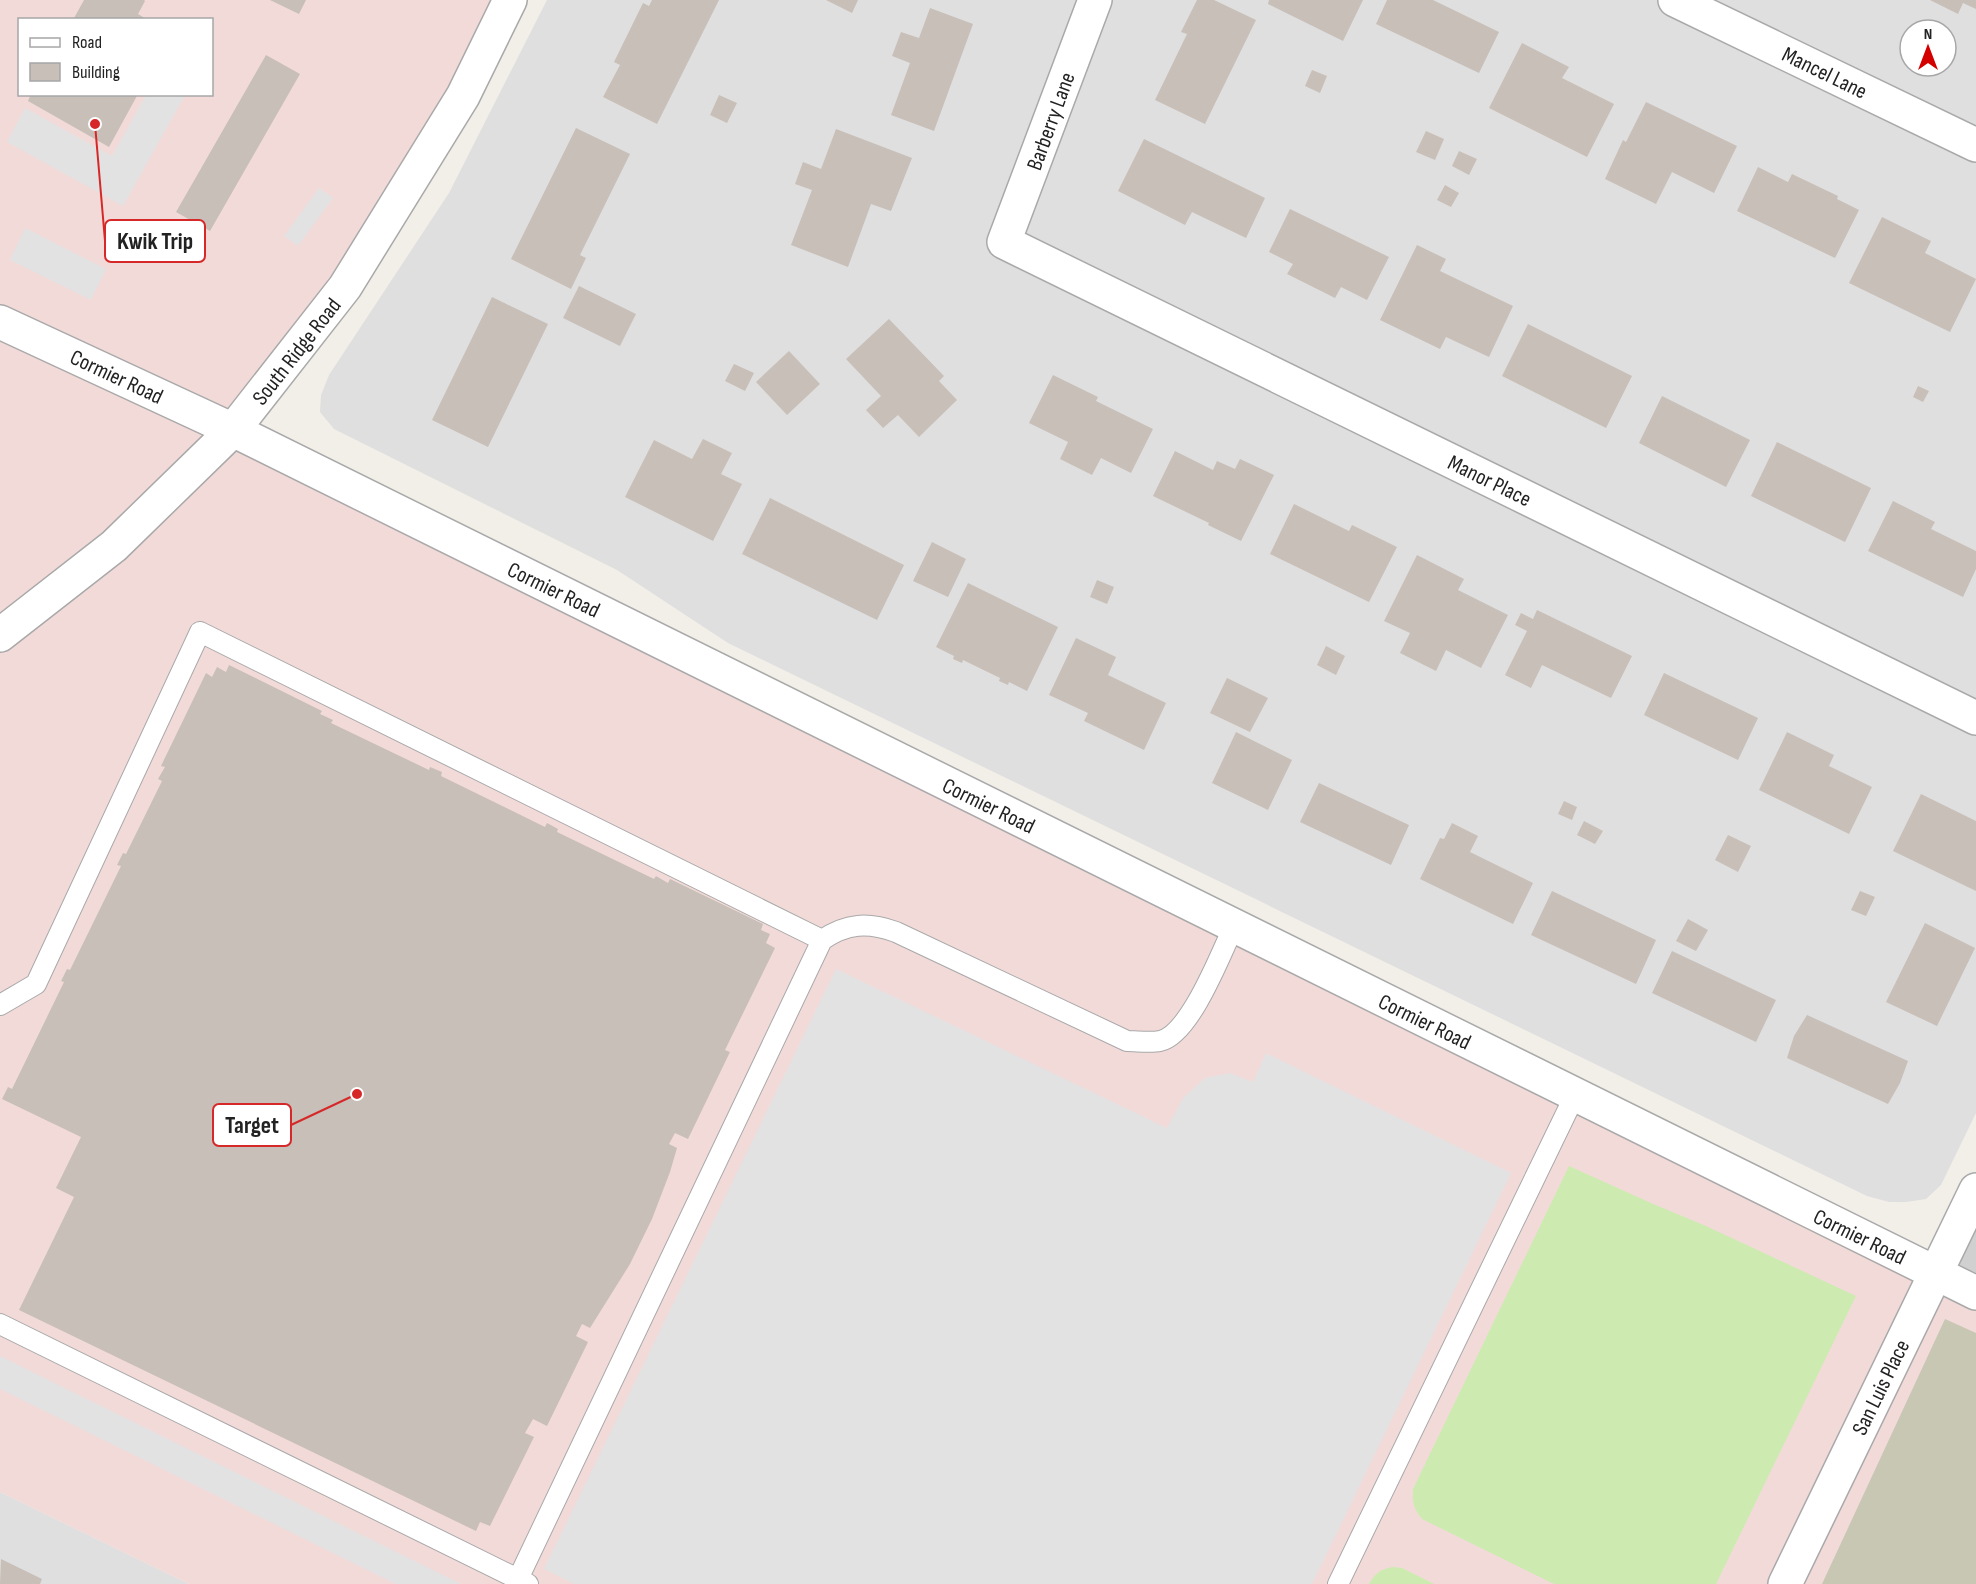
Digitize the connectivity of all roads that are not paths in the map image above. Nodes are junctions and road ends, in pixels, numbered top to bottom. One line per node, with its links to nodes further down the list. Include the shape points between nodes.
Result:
1 (510, 0): 7 (street, South Ridge Road, via 463,96 345,287)
2 (1095, 0): 5 (street, Barberry Lane)
3 (1675, 0): 4 (street, Mancel Lane)
4 (1976, 145)
5 (1004, 242): 9 (street, Manor Place)
6 (0, 322): 7 (street, Cormier Road)
7 (233, 430): 8 (street, South Ridge Road, via 114,546); 10 (street, Cormier Road)
8 (0, 635)
9 (1976, 718)
10 (1234, 926): 11 (lane, via 1194,1010 1176,1033 1160,1041 1127,1041 877,926 838,930); 13 (street, Cormier Road)
11 (822, 940): 12 (lane, via 200,632 36,984); 18 (lane)
12 (0, 1005)
13 (1575, 1095): 15 (street, Cormier Road); 19 (lane)
14 (1976, 1190): 15 (street, San Luis Place)
15 (1935, 1274): 16 (street, Cormier Road); 20 (street, San Luis Place)
16 (1976, 1293)
17 (0, 1324): 18 (lane)
18 (523, 1581)
19 (1338, 1584)
20 (1785, 1584)

